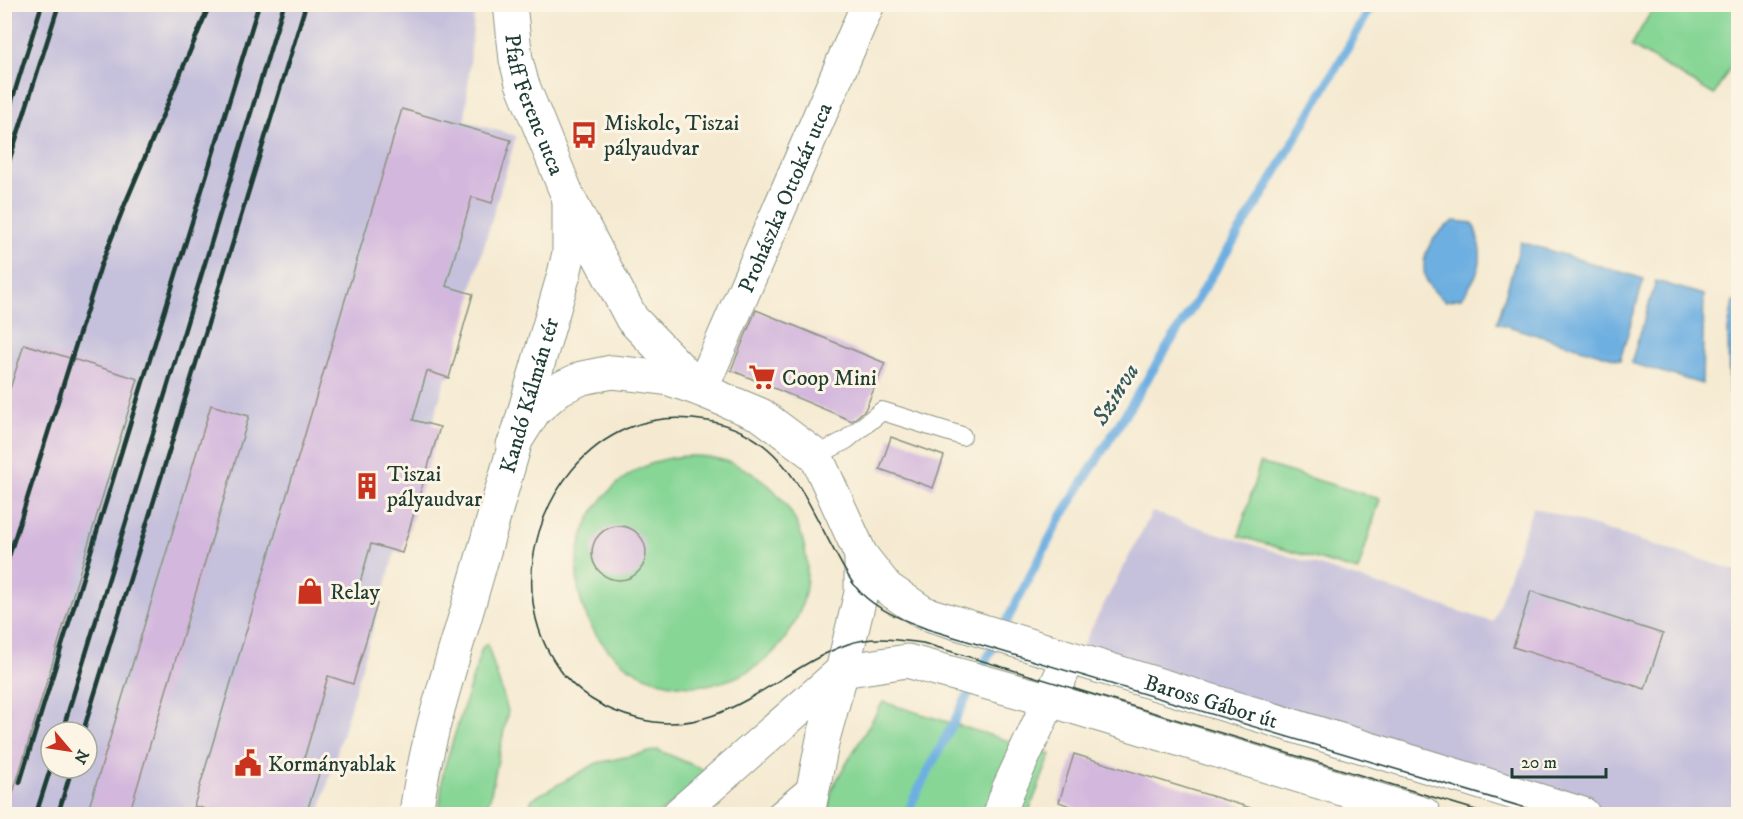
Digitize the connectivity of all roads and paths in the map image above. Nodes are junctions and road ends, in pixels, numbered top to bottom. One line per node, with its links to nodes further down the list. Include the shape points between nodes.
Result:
1 (510, 4): 3 (street, Pfaff Ferenc utca, via 522,83)
2 (868, 4): 4 (street, Prohászka Ottokár utca)
3 (570, 200): 4 (street, via 632,319); 6 (street, Kandó Kálmán tér, via 564,274)
4 (701, 390): 6 (street, via 669,379 612,372 582,378 559,389 535,410); 7 (street, via 761,415)
5 (962, 436): 7 (lane, via 882,411 846,440)
6 (513, 445): 13 (street, Kandó Kálmán tér, via 425,760)
7 (816, 456): 8 (street)
8 (861, 555): 9 (street, Baross Gábor út, via 887,588 924,613); 10 (street, via 861,593)
9 (1069, 658): 11 (street); 19 (street, Baross Gábor út)
10 (842, 671): 11 (street, Baross Gábor út, via 907,661); 12 (street); 14 (street)
11 (1050, 700): 17 (street); 18 (street, Baross Gábor út)
12 (816, 779): 15 (lane); 16 (street)
13 (416, 814)
14 (679, 814)
15 (774, 814)
16 (808, 814)
17 (1000, 814)
18 (1424, 814)
19 (1582, 814)

